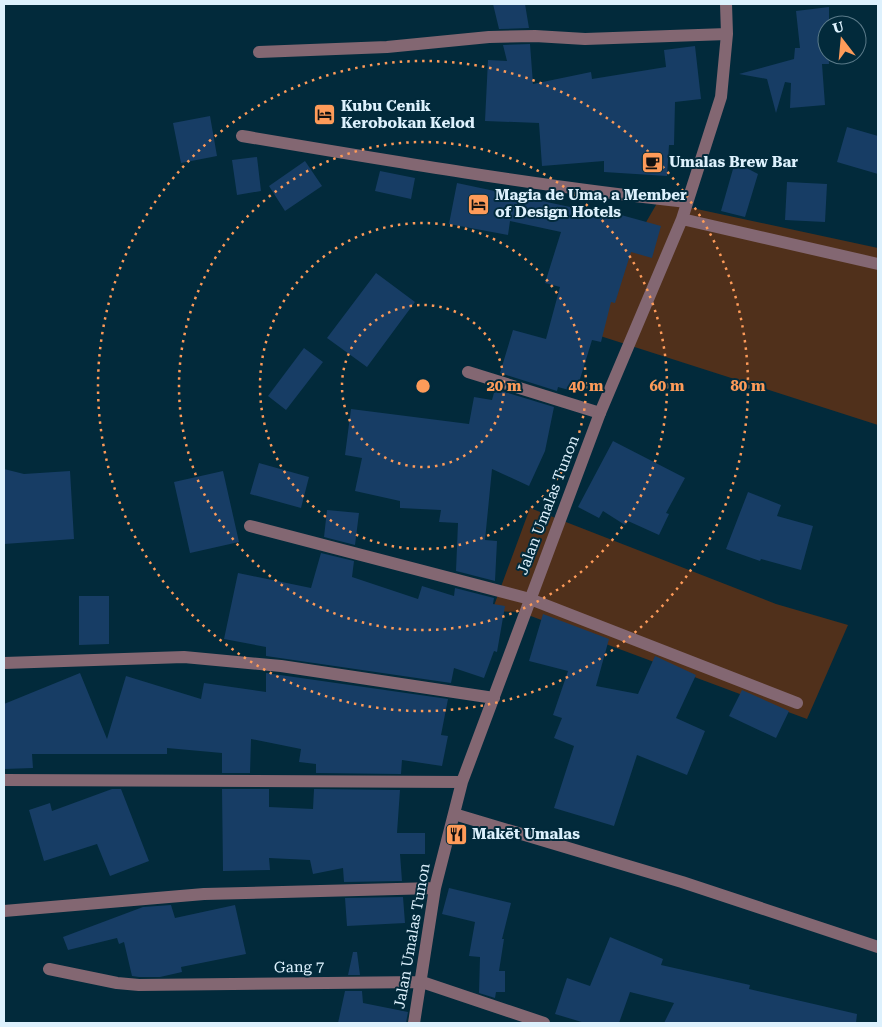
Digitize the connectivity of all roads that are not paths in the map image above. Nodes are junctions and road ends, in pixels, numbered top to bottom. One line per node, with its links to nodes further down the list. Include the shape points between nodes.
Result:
1 (726, 4): 2 (street, Jalan Umalas Tunon)
2 (727, 34): 3 (street, via 585,39 489,37 387,47); 5 (street, Jalan Umalas Tunon, via 721,97)
3 (259, 52)
4 (242, 136): 5 (street, via 420,166)
5 (687, 202): 6 (street, Jalan Umalas Tunon)
6 (682, 219): 7 (street); 9 (street, Jalan Umalas Tunon)
7 (878, 264)
8 (468, 372): 9 (street)
9 (600, 413): 11 (street, Jalan Umalas Tunon)
10 (250, 526): 11 (street)
11 (530, 599): 13 (street, Jalan Umalas Tunon); 14 (street)
12 (4, 663): 13 (street, via 184,657 281,666)
13 (494, 698): 16 (street, Jalan Umalas Tunon)
14 (797, 703)
15 (4, 780): 16 (street)
16 (462, 782): 17 (street, Jalan Umalas Tunon)
17 (454, 814): 18 (street, Jalan Umalas Tunon); 20 (street, via 682,882)
18 (435, 888): 19 (street, via 204,894); 22 (street, Jalan Umalas Tunon)
19 (4, 911)
20 (878, 947)
21 (49, 969): 22 (street, Gang 7, via 117,983 139,984)
22 (422, 982): 23 (street, Jalan Umalas Tunon); 24 (street, Gang 7)
23 (414, 1023)
24 (544, 1023)

